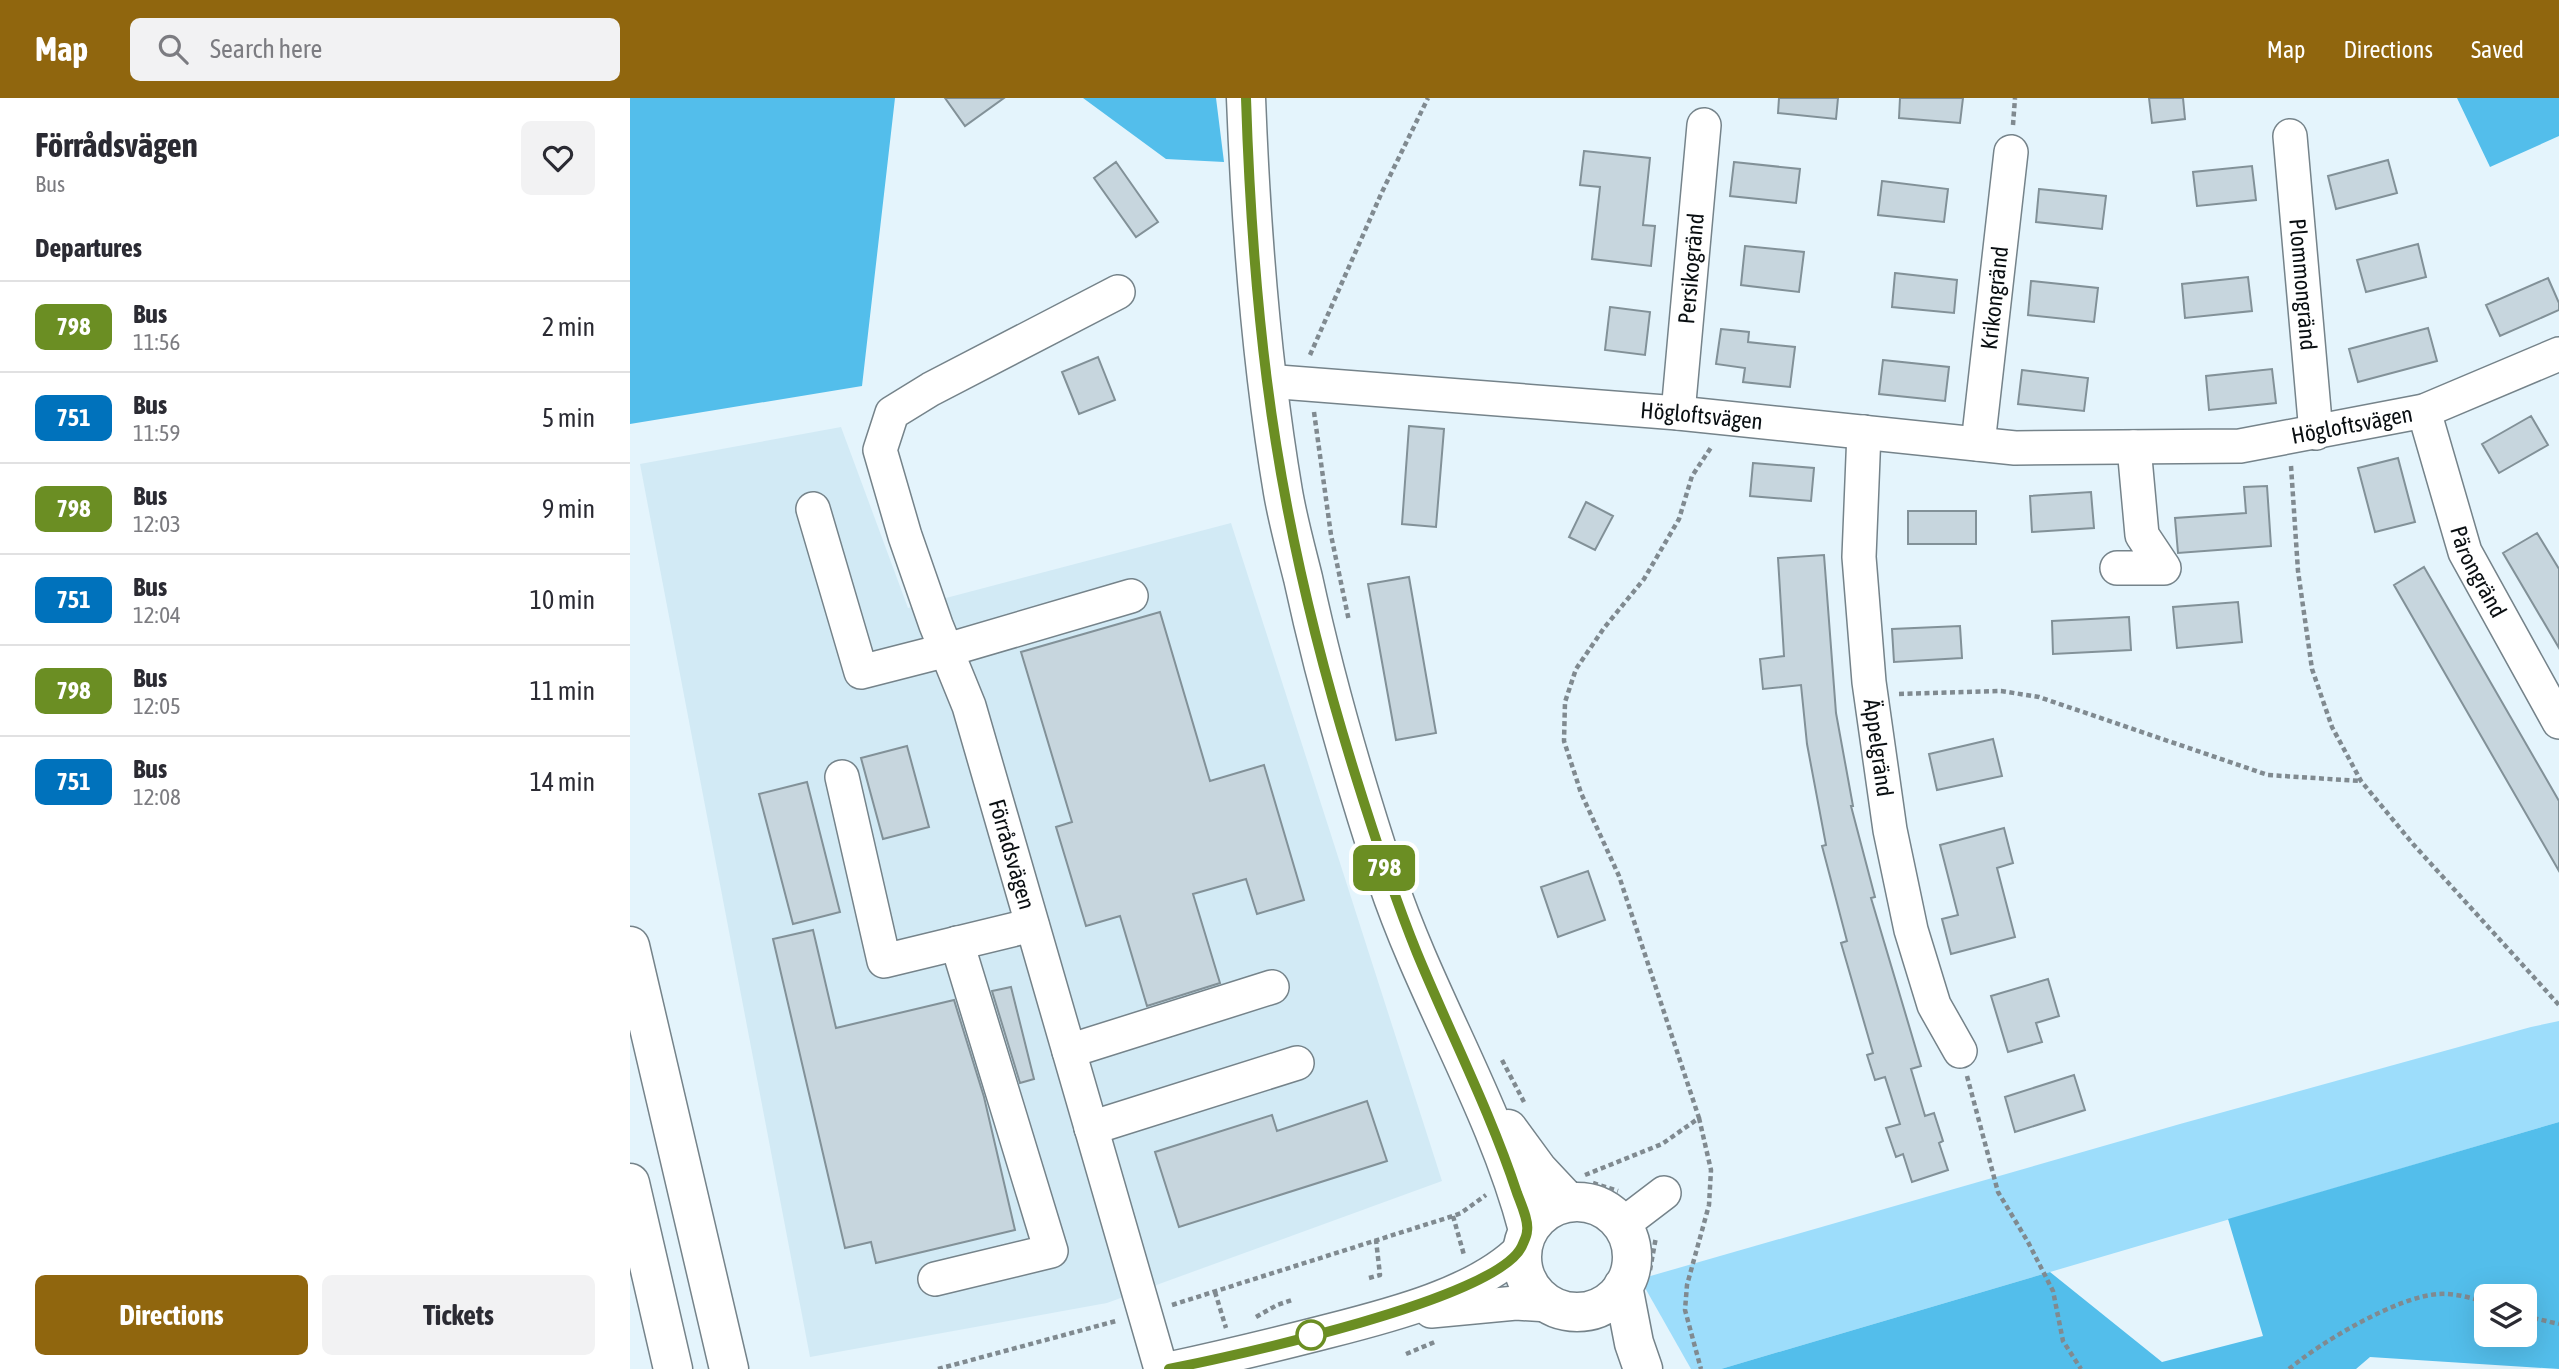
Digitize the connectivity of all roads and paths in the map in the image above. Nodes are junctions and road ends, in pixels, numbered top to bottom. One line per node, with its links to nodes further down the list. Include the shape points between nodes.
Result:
1 (1246, 98): 8 (main road, via 1250,220)
2 (1428, 98): 9 (path, via 1309,356)
3 (1704, 125): 11 (street, Persikogränd)
4 (2290, 136): 14 (street, Plommongränd)
5 (2011, 152): 15 (street, Krikongränd)
6 (1118, 292): 21 (street, Förrådsvägen, via 892,413 880,450)
7 (2559, 354): 10 (street, Högloftsvägen)
8 (1266, 380): 9 (street, Högloftsvägen); 34 (main road, via 1284,494 1324,675 1388,882 1442,1014)
9 (1311, 384): 11 (street, Högloftsvägen); 20 (path, via 1331,535)
10 (2424, 411): 14 (street, Högloftsvägen); 23 (street, Pärongränd, via 2465,552)
11 (1678, 413): 12 (street, Högloftsvägen)
12 (1735, 419): 13 (street, Högloftsvägen); 36 (path, via 1692,476 1679,520 1644,579 1576,668 1565,702 1564,741 1581,793 1619,876)
13 (1864, 432): 15 (street, Högloftsvägen); 22 (street, Äppelgränd, via 1859,557)
14 (2303, 435): 16 (street, Högloftsvägen, via 2240,446); 25 (path, via 2298,571 2312,669 2332,727)
15 (1978, 444): 16 (street, Högloftsvägen)
16 (2134, 447): 18 (street, via 2142,535 2164,568)
17 (813, 509): 21 (street, via 861,673)
18 (2117, 568)
19 (1131, 596): 21 (street)
20 (1350, 628)
21 (941, 637): 26 (street, Förrådsvägen, via 969,706)
22 (1871, 696): 25 (path, via 1961,690 2039,697 2268,775); 32 (street, Äppelgränd, via 1890,830 1911,930 1934,1005)
23 (2559, 722)
24 (842, 777): 27 (street, via 884,961)
25 (2361, 781): 30 (path)
26 (1032, 925): 27 (street); 31 (street, Förrådsvägen)
27 (957, 943): 46 (street, via 1051,1251)
28 (630, 946): 55 (main road)
29 (1272, 987): 31 (street)
30 (2559, 1005)
31 (1069, 1051): 37 (street, Förrådsvägen)
32 (1960, 1051): 62 (path, via 1998,1192 2053,1291 2063,1341)
33 (1297, 1063): 37 (street)
34 (1489, 1074): 35 (path); 38 (main road); 40 (main road, via 1538,1170)
35 (1526, 1105)
36 (1699, 1118): 40 (path, via 1662,1144); 61 (path, via 1711,1170 1709,1205 1687,1285 1685,1310)
37 (1091, 1128): 50 (street, Förrådsvägen)
38 (1514, 1182): 43 (main road); 44 (path, via 1461,1213)
39 (630, 1183): 54 (main road)
40 (1573, 1190): 42 (main road); 43 (main road, via 1544,1212)
41 (1664, 1193): 42 (street)
42 (1622, 1225): 47 (main road, via 1632,1255)
43 (1525, 1239): 49 (main road, via 1524,1275 1539,1297); 51 (street, via 1510,1260 1484,1278)
44 (1376, 1240): 45 (path, via 1380,1275); 50 (path)
45 (1368, 1278)
46 (935, 1279)
47 (1623, 1286): 49 (main road, via 1604,1305); 60 (main road)
48 (2474, 1298): 63 (path, via 2438,1294 2386,1308 2307,1354)
49 (1564, 1308): 51 (street, via 1516,1303); 59 (main road, via 1603,1336)
50 (1144, 1312): 56 (path); 57 (street, Förrådsvägen)
51 (1390, 1315): 58 (street)
52 (2537, 1318): 53 (path)
53 (2559, 1324)
54 (673, 1369)
55 (729, 1369)
56 (938, 1369)
57 (1161, 1369)
58 (1169, 1369)
59 (1629, 1369)
60 (1643, 1369)
61 (1701, 1369)
62 (2081, 1369)
63 (2290, 1369)

